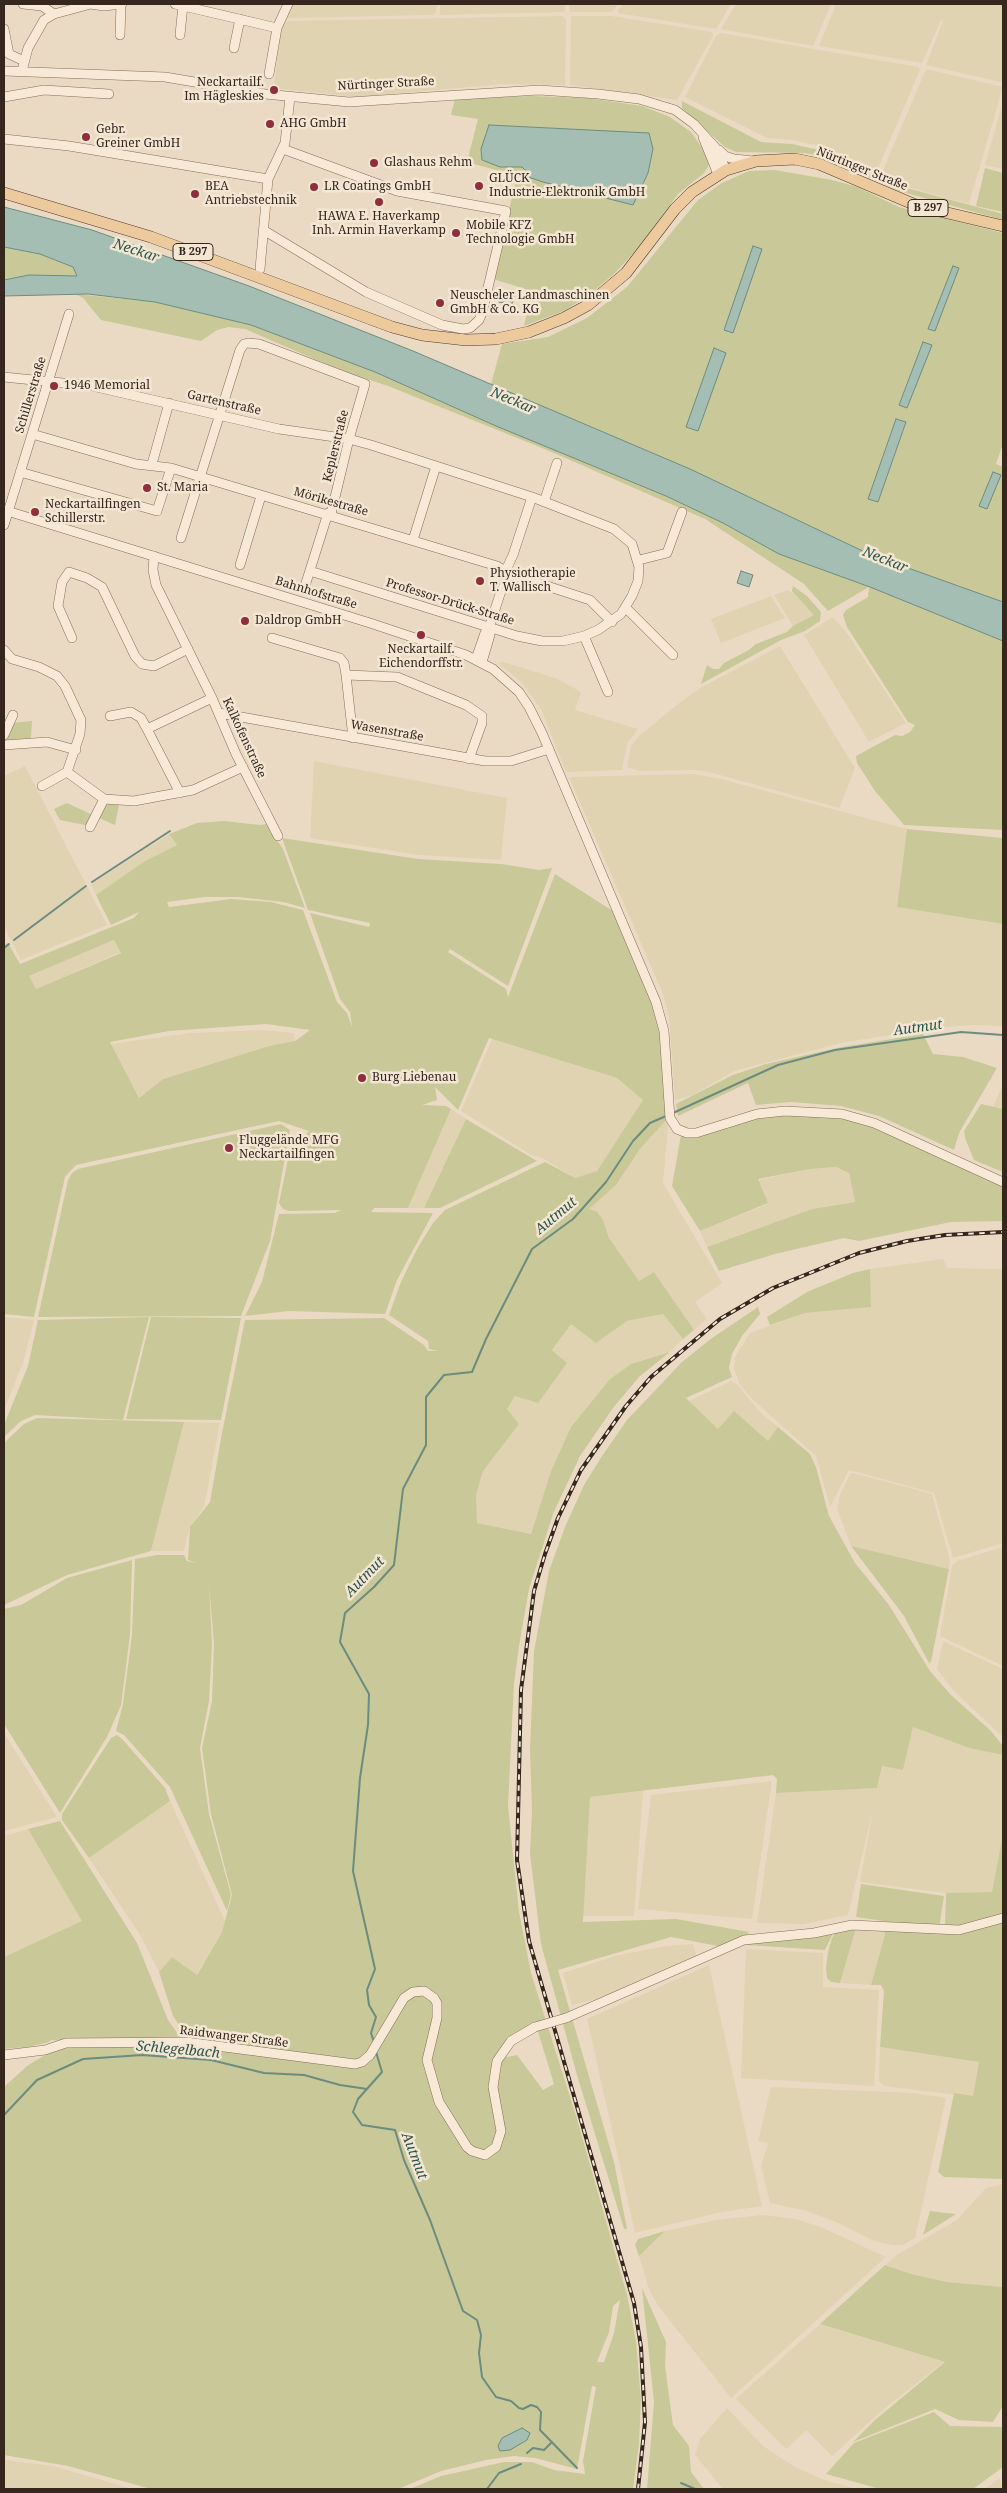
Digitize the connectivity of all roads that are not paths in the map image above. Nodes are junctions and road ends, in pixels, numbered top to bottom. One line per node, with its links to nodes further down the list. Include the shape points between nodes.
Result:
1 (22, 4): 6 (street, via 42,6)
2 (90, 4): 3 (street); 6 (street)
3 (121, 4): 10 (street)
4 (179, 4): 7 (street); 11 (street)
5 (288, 4): 8 (street)
6 (54, 14): 13 (street, via 42,22)
7 (240, 19): 8 (street); 12 (street)
8 (277, 28): 15 (street)
9 (4, 29): 13 (street, via 9,54)
10 (120, 35)
11 (180, 35)
12 (234, 48)
13 (23, 66): 14 (street, Nürtinger Straße); 18 (street, Nürtinger Straße, via 165,77)
14 (4, 71)
15 (269, 74)
16 (109, 94): 17 (street, via 44,90)
17 (4, 96)
18 (290, 97): 19 (street, Nürtinger Straße, via 349,102 567,91 656,103 675,110); 22 (street)
19 (701, 132): 21 (street, Nürtinger Straße); 24 (street, Nürtinger Straße)
20 (4, 139): 25 (street)
21 (715, 146): 23 (street, via 725,156); 24 (street, Nürtinger Straße)
22 (283, 150): 25 (street); 28 (street, via 397,191 506,211 482,313 475,325 463,330 442,325 380,300)
23 (756, 161): 24 (main road, Nürtinger Straße / B 297); 27 (main road, Nürtinger Straße / B 297, via 795,160 819,164 918,206)
24 (722, 172): 26 (main road, B 297, via 686,197 633,266 600,297 548,325 522,334 486,340 443,338 392,327 159,239)
25 (268, 178): 28 (street)
26 (4, 193)
27 (1003, 226)
28 (265, 231): 29 (street)
29 (260, 269)
30 (69, 314): 32 (street, Schillerstraße)
31 (4, 376): 32 (street, Gartenstraße)
32 (48, 380): 33 (street, Gartenstraße, via 106,388); 35 (street, Schillerstraße)
33 (169, 403): 34 (street, Gartenstraße); 38 (street)
34 (219, 415): 36 (street, Gartenstraße, via 279,429); 36 (street, Keplerstraße, via 240,350 244,344 259,344 365,384); 42 (street)
35 (32, 434): 38 (street, Mörikestraße, via 136,464); 41 (street, Schillerstraße)
36 (349, 439): 39 (street, Gartenstraße); 48 (street, Keplerstraße)
37 (557, 463): 45 (street)
38 (152, 464): 40 (street, Mörikestraße)
39 (436, 466): 44 (street, Gartenstraße); 51 (street)
40 (171, 468): 41 (street, via 157,511); 42 (street, Mörikestraße)
41 (20, 472): 46 (street, Schillerstraße)
42 (201, 476): 43 (street, Mörikestraße); 50 (street)
43 (261, 496): 48 (street, Mörikestraße); 54 (street)
44 (532, 497): 45 (street, Gartenstraße); 56 (street)
45 (544, 502): 53 (street, Gartenstraße, via 621,533 632,544)
46 (6, 510): 49 (street, Schillerstraße); 52 (street, Bahnhofstraße)
47 (682, 512): 53 (street, via 667,554)
48 (330, 514): 51 (street, Mörikestraße); 55 (street, Keplerstraße)
49 (4, 525)
50 (181, 538)
51 (413, 540): 56 (street, Mörikestraße)
52 (154, 556): 64 (street, Kalkofenstraße, via 156,584); 67 (street, Bahnhofstraße)
53 (639, 560): 58 (street, Professor-Drück-Straße, via 638,581)
54 (240, 564)
55 (310, 571): 57 (street, Keplerstraße); 60 (street, Professor-Drück-Straße)
56 (508, 572): 59 (street, Mörikestraße, via 590,600); 60 (street)
57 (305, 586)
58 (626, 608): 59 (street, Professor-Drück-Straße); 66 (street)
59 (612, 622): 61 (street, Professor-Drück-Straße)
60 (489, 628): 61 (street, Professor-Drück-Straße, via 542,641); 67 (street, via 490,635)
61 (584, 636): 69 (street)
62 (72, 638): 64 (street, via 58,606 62,582 69,572 102,587 137,660 142,664 154,666)
63 (272, 638): 68 (street, via 340,658)
64 (188, 650): 70 (street, Kalkofenstraße)
65 (5, 655): 79 (street, via 52,672 62,681 81,720)
66 (673, 655)
67 (479, 660): 78 (street, Bahnhofstraße, via 500,674 530,707)
68 (346, 675): 76 (street); 80 (street, via 402,678 479,713 482,723)
69 (608, 692)
70 (212, 698): 71 (street, Kalkofenstraße); 74 (street)
71 (219, 714): 76 (street, Wasenstraße); 81 (street, Kalkofenstraße)
72 (13, 715): 75 (street)
73 (110, 716): 74 (street, via 131,712 141,718)
74 (147, 729): 84 (street)
75 (4, 735)
76 (353, 738): 80 (street, Wasenstraße)
77 (4, 745): 79 (street, via 47,742)
78 (549, 749): 80 (street, Wasenstraße, via 511,761); 88 (street, Bahnhofstraße, via 656,1002 663,1026 670,1118 677,1129 687,1134 696,1133 757,1114 804,1111 842,1114 874,1123)
79 (76, 750): 82 (street)
80 (468, 758)
81 (243, 767): 84 (street, via 199,788); 87 (street, Kalkofenstraße)
82 (67, 772): 83 (street); 85 (street)
83 (42, 786)
84 (180, 793): 85 (street, via 134,801)
85 (104, 800): 86 (street)
86 (90, 827)
87 (278, 836)
88 (1003, 1182)
89 (1003, 1918): 90 (street, Raidwanger Straße, bridge, via 959,1930 852,1925 744,1940 566,2018 536,2027 510,2041 497,2061 493,2087 501,2131 496,2147 485,2155 472,2151 439,2102 428,2067 437,2004 424,1991 408,1994 370,2055 362,2062 345,2064 186,2042 66,2042 45,2050)
90 (4, 2055)

